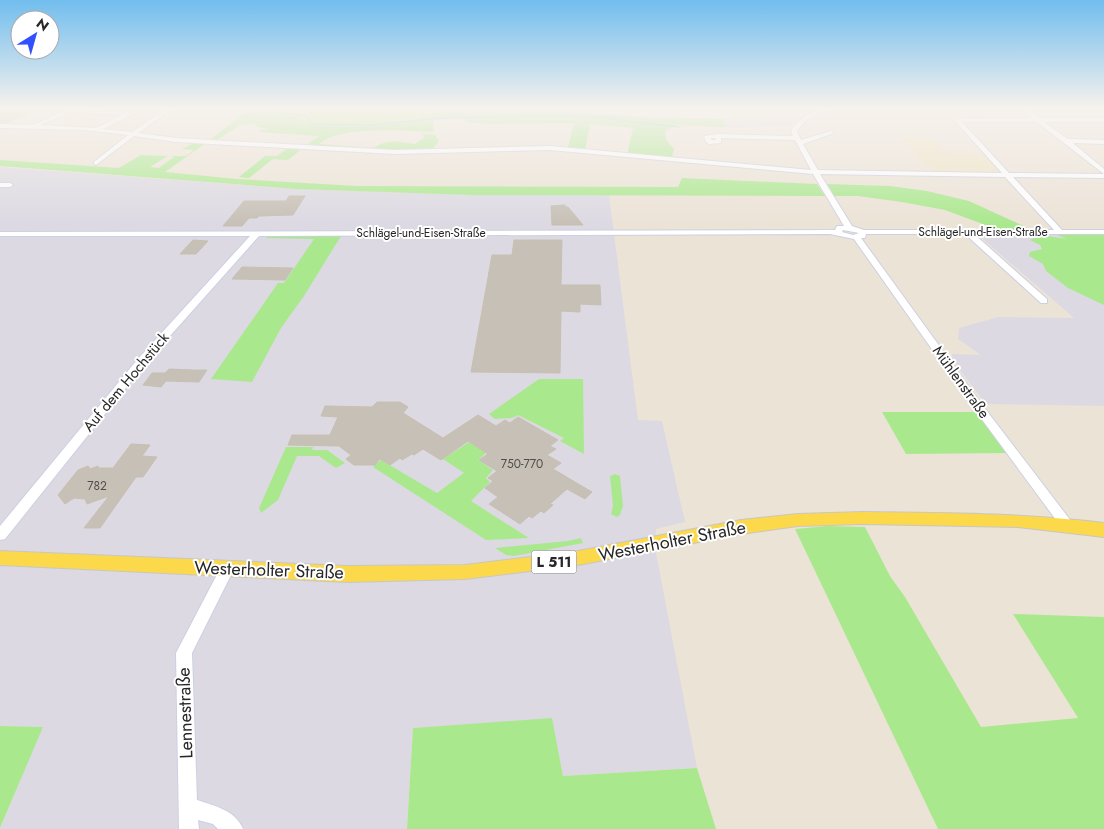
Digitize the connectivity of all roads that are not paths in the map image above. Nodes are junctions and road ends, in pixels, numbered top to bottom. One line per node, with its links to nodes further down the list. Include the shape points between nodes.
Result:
1 (116, 148): 6 (street)
2 (317, 148): 7 (street, via 396,152 550,148)
3 (801, 148): 7 (street)
4 (983, 148): 9 (street)
5 (1074, 148): 8 (street)
6 (96, 163)
7 (813, 172): 9 (street); 13 (street)
8 (1104, 172)
9 (1008, 174): 10 (street); 16 (street)
10 (1104, 176)
11 (0, 185): 12 (street)
12 (10, 185)
13 (848, 227): 14 (street, Schlägel-und-Eisen-Straße, via 840,228); 20 (street, Schlägel-und-Eisen-Straße)
14 (838, 232): 19 (street, Schlägel-und-Eisen-Straße); 20 (street, Schlägel-und-Eisen-Straße, via 846,236)
15 (967, 232): 16 (street, Schlägel-und-Eisen-Straße); 20 (street, Schlägel-und-Eisen-Straße); 21 (street)
16 (1060, 232): 17 (street, Schlägel-und-Eisen-Straße)
17 (1104, 232)
18 (1, 234): 19 (street, Schlägel-und-Eisen-Straße)
19 (256, 234): 24 (street, Auf dem Hochstück, via 140,362)
20 (860, 235): 22 (street, Mühlenstraße, via 976,404)
21 (1044, 301)
22 (1067, 524): 23 (main road, Westerholter Straße / L 511); 26 (main road, Westerholter Straße / L 511, via 933,518 798,520 742,526 578,558 465,572 347,574)
23 (1104, 530)
24 (0, 535)
25 (0, 558): 26 (main road, Westerholter Straße / L 511)
26 (227, 569): 27 (street, Lennestraße, via 184,653)
27 (188, 807): 28 (street, Lennestraße); 29 (street, via 218,816)
28 (189, 829)
29 (233, 829)

